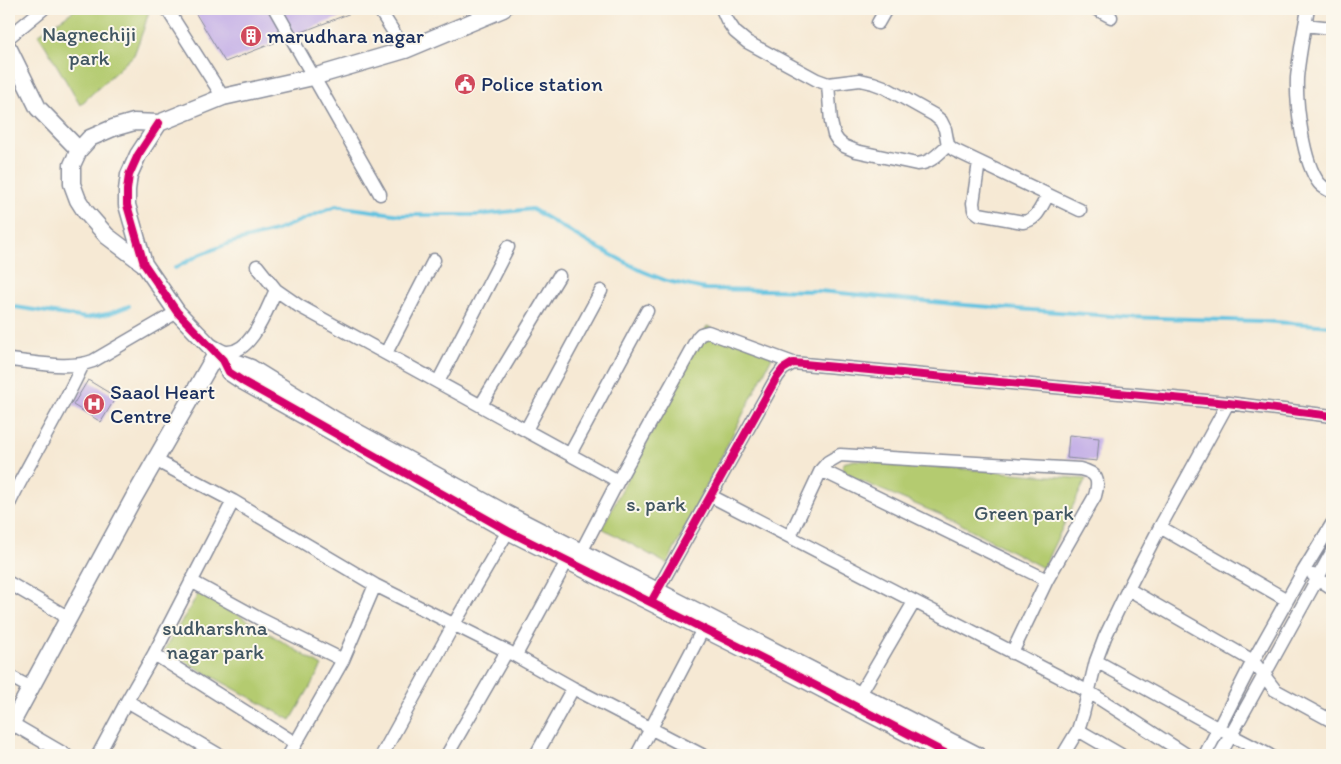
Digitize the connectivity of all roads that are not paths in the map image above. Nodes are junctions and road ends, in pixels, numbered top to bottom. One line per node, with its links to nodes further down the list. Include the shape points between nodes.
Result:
1 (43, 9): 14 (street)
2 (167, 9): 19 (street)
3 (275, 9): 17 (street)
4 (380, 9): 16 (street)
5 (503, 9): 16 (street)
6 (722, 9): 18 (street, via 736,32 747,42)
7 (886, 9): 11 (street)
8 (1096, 9): 10 (street)
9 (1308, 9): 12 (street)
10 (1111, 17)
11 (878, 23)
12 (1305, 25): 13 (street); 24 (street, via 1298,75 1299,118 1307,156 1317,180)
13 (1332, 28)
14 (9, 37)
15 (9, 49): 22 (street, via 38,108)
16 (405, 50): 17 (street)
17 (313, 77): 19 (street); 25 (street)
18 (828, 84): 21 (street, via 860,80 884,87 941,121); 21 (street, via 834,135 844,146 917,164 935,158)
19 (223, 97): 20 (street)
20 (159, 123): 22 (street, via 134,122 113,128 90,138); 30 (street, via 138,155 129,175 127,190 127,205)
21 (948, 145): 23 (street)
22 (79, 150): 30 (street, via 72,165 72,184 78,200 107,236)
23 (978, 162): 26 (street); 26 (street, via 973,203 979,214 1031,221)
24 (1332, 192)
25 (380, 194)
26 (1048, 195): 27 (street)
27 (1080, 210)
28 (508, 247): 42 (street)
29 (434, 260): 37 (street)
30 (144, 264): 36 (street)
31 (257, 266): 33 (street)
32 (559, 276): 44 (street)
33 (276, 290): 37 (street, via 299,306); 38 (street, via 257,329 240,348)
34 (601, 291): 46 (street)
35 (647, 311): 47 (street)
36 (177, 312): 38 (street); 41 (street)
37 (386, 352): 42 (street)
38 (216, 353): 48 (street); 56 (street, via 228,372 244,382); 58 (street, via 251,368 335,420)
39 (9, 360): 41 (street)
40 (793, 363): 43 (street); 50 (street, via 708,332 701,334); 51 (street, via 777,377)
41 (84, 364): 53 (street)
42 (438, 382): 44 (street)
43 (1228, 404): 45 (street); 55 (street)
44 (481, 405): 46 (street)
45 (1332, 416)
46 (526, 430): 47 (street)
47 (570, 454): 50 (street)
48 (155, 460): 52 (street); 72 (street)
49 (821, 470): 57 (street); 63 (street); 63 (street, via 840,455 1091,472 1097,478 1095,496)
50 (618, 481): 58 (street)
51 (711, 496): 57 (street); 69 (street)
52 (233, 501): 64 (street); 66 (street)
53 (9, 504)
54 (1332, 524): 61 (street)
55 (1160, 527): 68 (street); 70 (street)
56 (508, 531): 60 (street); 73 (street)
57 (790, 536): 71 (street)
58 (581, 552): 69 (street)
59 (1332, 552): 62 (street)
60 (567, 561): 69 (street); 75 (street)
61 (1304, 570): 62 (street); 70 (street)
62 (1318, 578): 67 (street); 81 (street)
63 (1047, 580): 76 (street)
64 (191, 581): 77 (street); 78 (street)
65 (9, 583): 72 (street)
66 (375, 585): 73 (street); 78 (street)
67 (1332, 588)
68 (1128, 589): 79 (street); 80 (street)
69 (654, 596): 74 (street); 86 (street, via 755,642)
70 (1287, 600): 80 (street)
71 (914, 602): 76 (street); 86 (street)
72 (69, 618): 83 (street)
73 (454, 624): 75 (street); 99 (street)
74 (703, 629): 86 (street); 90 (street)
75 (511, 653): 84 (street); 100 (street)
76 (1012, 653): 85 (street)
77 (154, 654): 87 (street); 94 (street)
78 (343, 660): 94 (street)
79 (1096, 661): 85 (street); 91 (street)
80 (1253, 661): 81 (street); 91 (street)
81 (1264, 675): 88 (street, via 1274,690); 93 (street)
82 (9, 676): 83 (street)
83 (31, 688): 89 (street)
84 (573, 688): 90 (street); 101 (street)
85 (1089, 692): 92 (street); 108 (street)
86 (856, 700): 104 (street); 105 (street)
87 (127, 701): 96 (street); 97 (street)
88 (1332, 721)
89 (10, 725): 95 (street)
90 (652, 728): 102 (street); 103 (street)
91 (1219, 729): 93 (street); 109 (street)
92 (1078, 730): 106 (street); 107 (street)
93 (1231, 736): 110 (street); 111 (street)
94 (296, 743): 98 (street)
95 (66, 755)
96 (98, 755)
97 (219, 755)
98 (289, 755)
99 (382, 755)
100 (447, 755)
101 (536, 755)
102 (637, 755)
103 (702, 755)
104 (949, 755)
105 (977, 755)
106 (1063, 755)
107 (1121, 755)
108 (1188, 755)
109 (1204, 755)
110 (1220, 755)
111 (1269, 755)

